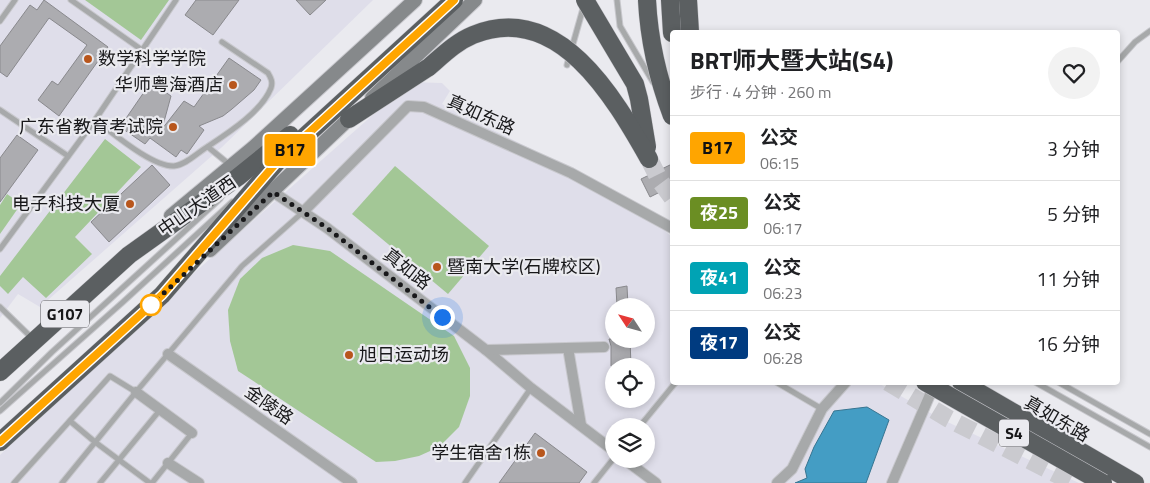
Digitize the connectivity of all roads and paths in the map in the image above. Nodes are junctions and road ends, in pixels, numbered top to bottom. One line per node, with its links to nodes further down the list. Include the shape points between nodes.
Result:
1 (15, 0): 13 (lane)
2 (72, 0): 18 (lane)
3 (176, 0): 18 (lane)
4 (438, 0): 12 (highway, 中山大道西 / G107)
5 (454, 0): 12 (highway, 中山大道西 / G107)
6 (476, 0): 24 (main road)
7 (585, 0): 20 (lane); 24 (highway, bridge, via 635,84 649,159 625,117 600,84 569,51 533,30 504,28 482,32 462,41)
8 (618, 0): 21 (lane, via 620,26)
9 (647, 0): 22 (highway, bridge, via 650,33)
10 (670, 0): 14 (highway)
11 (688, 0): 15 (highway)
12 (424, 12): 28 (highway, 中山大道西 / G107); 29 (main road)
13 (0, 22)
14 (672, 30)
15 (690, 30)
16 (1150, 31): 19 (lane)
17 (222, 42): 26 (lane, via 268,74 272,80 271,88 246,120)
18 (142, 50): 25 (lane)
19 (1120, 59)
20 (567, 65)
21 (670, 109)
22 (670, 109)
23 (0, 110): 27 (lane)
24 (349, 119): 31 (main road)
25 (95, 120): 26 (lane, via 138,152 159,163 174,166); 27 (lane)
26 (208, 147): 29 (lane)
27 (68, 156): 37 (lane)
28 (271, 160): 30 (lane); 32 (lane); 38 (highway, 中山大道西 / G107); 39 (highway, 中山大道西 / G107)
29 (232, 167): 38 (main road)
30 (229, 191)
31 (273, 192): 35 (street, 真如路); 39 (main road)
32 (242, 193)
33 (222, 197): 57 (lane)
34 (236, 198): 60 (lane)
35 (303, 212): 36 (street, 真如东路, via 408,106 424,107 571,173); 44 (street, 真如路); 45 (lane, via 242,266)
36 (670, 227)
37 (0, 249)
38 (129, 255): 41 (highway, 中山大道西 / G107)
39 (162, 295): 66 (highway, 中山大道西 / G107)
40 (0, 307): 41 (lane)
41 (35, 341): 46 (highway, 中山大道西 / G107)
42 (604, 347): 43 (street)
43 (568, 348): 44 (street); 63 (street)
44 (486, 350): 55 (street, 真如路)
45 (168, 354): 56 (lane); 79 (street, 金陵路)
46 (0, 372)
47 (674, 385): 61 (lane)
48 (781, 385): 58 (lane)
49 (843, 385): 58 (street)
50 (930, 385): 85 (highway, S4, bridge)
51 (934, 385): 84 (street)
52 (967, 385): 86 (highway, S4)
53 (1040, 385): 69 (lane)
54 (1063, 385): 65 (lane)
55 (531, 388): 63 (street, 真如路); 80 (lane)
56 (136, 392): 59 (street); 62 (lane, via 110,376); 67 (lane)
57 (0, 403)
58 (822, 409): 83 (street, via 792,469)
59 (160, 410): 64 (street); 70 (lane)
60 (0, 411)
61 (647, 418)
62 (70, 421): 67 (lane); 74 (lane)
63 (581, 425): 68 (street, 真如路)
64 (192, 433): 71 (lane)
65 (1150, 434)
66 (0, 442)
67 (95, 442): 70 (lane); 75 (lane)
68 (605, 444)
69 (1150, 447)
70 (119, 460): 76 (lane); 77 (lane)
71 (168, 463): 77 (lane); 78 (street)
72 (606, 468): 81 (lane)
73 (636, 468): 82 (street)
74 (14, 483)
75 (62, 483)
76 (100, 483)
77 (151, 483)
78 (199, 483)
79 (352, 483)
80 (465, 483)
81 (594, 483)
82 (656, 483)
83 (777, 483)
84 (892, 483)
85 (1103, 483)
86 (1135, 483)

